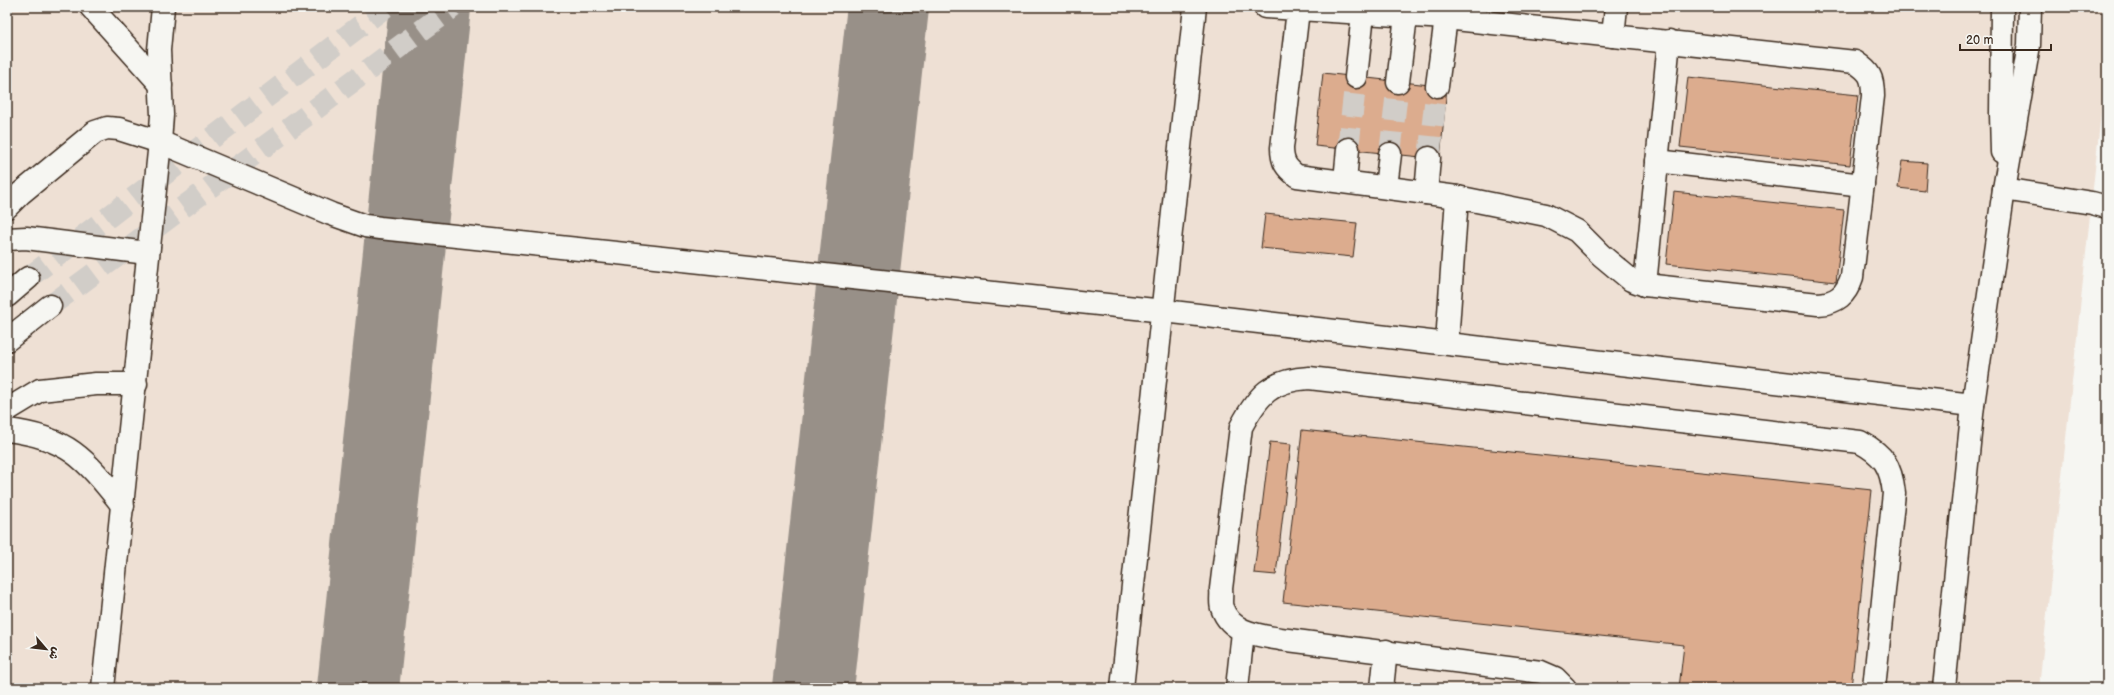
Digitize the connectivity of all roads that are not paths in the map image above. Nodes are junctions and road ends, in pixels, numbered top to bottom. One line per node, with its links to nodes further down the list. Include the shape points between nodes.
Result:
1 (91, 7): 16 (lane)
2 (163, 7): 16 (lane)
3 (1195, 7): 37 (lane)
4 (1265, 7): 8 (lane)
5 (1616, 7): 12 (lane)
6 (2002, 7): 26 (lane, via 2001,114)
7 (2030, 7): 26 (lane, via 2029,44)
8 (1298, 10): 9 (lane); 23 (lane, via 1282,159 1288,169 1297,176)
9 (1363, 14): 10 (lane); 14 (lane)
10 (1406, 16): 11 (lane); 15 (lane)
11 (1446, 18): 12 (lane); 17 (lane)
12 (1613, 36): 13 (lane)
13 (1669, 41): 22 (lane); 24 (lane, via 1855,62 1866,70 1873,82 1873,96)
14 (1356, 77)
15 (1398, 82)
16 (161, 85): 18 (lane)
17 (1437, 86)
18 (160, 142): 29 (lane, via 119,128 95,132); 32 (lane); 37 (lane, via 364,226)
19 (1348, 149): 23 (lane)
20 (1390, 154): 25 (lane)
21 (1429, 158): 27 (lane)
22 (1657, 161): 24 (lane); 34 (lane)
23 (1345, 182): 25 (lane)
24 (1863, 185): 34 (lane, via 1852,277 1848,289 1841,298 1830,303 1818,304)
25 (1386, 187): 27 (lane)
26 (2004, 189): 30 (lane); 41 (lane)
27 (1426, 193): 28 (lane)
28 (1457, 197): 34 (lane, via 1529,210 1562,222 1577,231 1632,280); 39 (lane)
29 (7, 207)
30 (2107, 207)
31 (7, 239): 32 (lane, via 26,238)
32 (147, 253): 40 (lane)
33 (28, 278): 35 (lane)
34 (1646, 286)
35 (7, 296)
36 (50, 306): 38 (lane)
37 (1164, 311): 39 (lane); 48 (lane)
38 (7, 340)
39 (1447, 343): 41 (lane)
40 (136, 384): 42 (lane, via 96,384 40,390); 44 (lane)
41 (1973, 405): 53 (lane)
42 (7, 410)
43 (7, 430): 44 (lane, via 28,432 59,442 80,456)
44 (123, 506): 47 (lane)
45 (1243, 632): 46 (lane, via 1280,639); 49 (lane); 52 (lane, via 1230,622 1222,607 1221,589 1240,427 1253,405 1270,389 1288,380 1309,378 1860,442 1884,460 1892,475 1894,494)
46 (1386, 651): 50 (lane); 51 (lane, via 1541,672 1555,678)
47 (103, 688)
48 (1122, 688)
49 (1237, 688)
50 (1382, 688)
51 (1565, 688)
52 (1874, 688)
53 (1944, 688)

